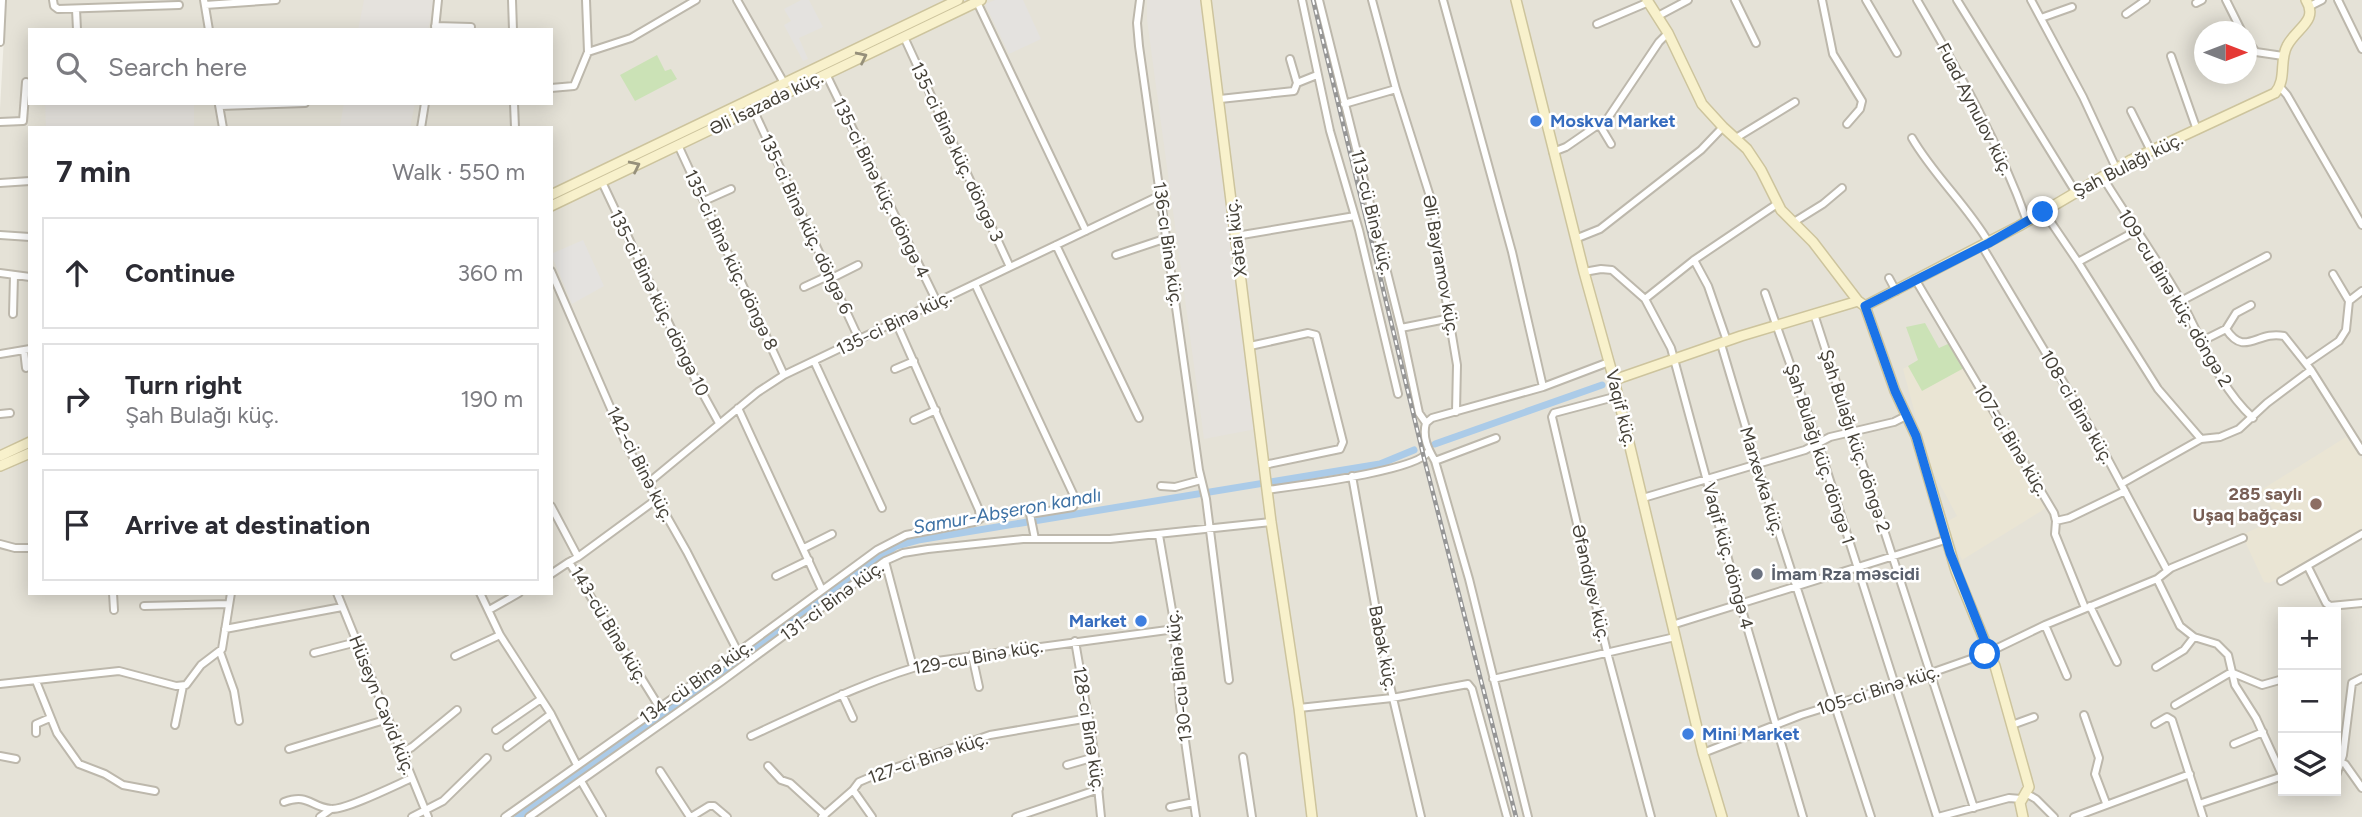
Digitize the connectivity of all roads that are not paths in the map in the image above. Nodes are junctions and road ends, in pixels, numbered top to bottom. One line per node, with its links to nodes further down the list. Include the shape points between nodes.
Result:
1 (2, 0): 47 (street)
2 (53, 0): 34 (street, via 58,9)
3 (276, 0): 30 (street)
4 (438, 0): 43 (street)
5 (512, 0): 44 (street)
6 (586, 0): 50 (street)
7 (696, 0): 50 (street, via 631,38)
8 (737, 0): 59 (street)
9 (958, 0): 59 (street, Əli İsazadə küç.)
10 (1140, 0): 96 (street, 136-cı Binə küç., via 1138,34)
11 (1206, 0): 65 (street, Xətai küç.)
12 (1302, 0): 57 (street)
13 (1318, 0): 67 (street, 113-cü Binə küç.)
14 (1372, 0): 63 (street, Əli Bayramov küç.)
15 (1443, 0): 164 (street, via 1512,252)
16 (1516, 0): 86 (street, Vaqif küç.)
17 (1688, 0): 36 (street)
18 (1735, 0): 48 (street)
19 (1822, 0): 75 (street, via 1833,54 1862,101)
20 (1866, 0): 52 (street)
21 (1917, 0): 104 (street, Fuad Aynulov küç., via 1977,105)
22 (1957, 0): 94 (street)
23 (2031, 0): 37 (street)
24 (2146, 0): 35 (street)
25 (2226, 0): 38 (street)
26 (2322, 0): 31 (street)
27 (2338, 0): 49 (street)
28 (979, 1): 46 (street, Əli İsazadə küç.); 106 (street)
29 (1648, 1): 36 (street); 39 (street)
30 (205, 3): 42 (street)
31 (2308, 3): 54 (street, via 2311,18 2290,41)
32 (178, 5): 34 (street)
33 (2072, 8): 37 (street)
34 (76, 9): 41 (street)
35 (2126, 14)
36 (1658, 16): 45 (street)
37 (2040, 18): 87 (street)
38 (2236, 21)
39 (1597, 24)
40 (471, 27): 43 (street)
41 (77, 28)
42 (209, 28)
43 (435, 28)
44 (513, 28)
45 (1668, 33): 74 (street, via 1613,113); 79 (street, via 1702,103)
46 (904, 37): 56 (street, Əli İsazadə küç., one-way to 46); 120 (street, 135-ci Binə küç. döngə 3)
47 (0, 42)
48 (1756, 43)
49 (2362, 49)
50 (588, 52): 62 (street, via 574,86)
51 (2257, 52): 54 (street)
52 (1897, 53)
53 (2171, 56): 80 (street)
54 (2284, 56): 61 (street)
55 (1290, 59): 60 (street)
56 (826, 74): 64 (street, Əli İsazadə küç.); 138 (street, 135-ci Binə küç. döngə 4)
57 (1317, 75): 60 (street); 102 (street)
58 (26, 82): 73 (street, via 23,121)
59 (784, 83): 64 (street); 95 (street, Əli İsazadə küç.)
60 (1297, 83): 65 (street, via 1288,93)
61 (2280, 87): 80 (street, Şah Bulağı küç., via 2269,97); 101 (street)
62 (553, 88)
63 (1396, 89): 67 (street); 143 (street, Əli Bayramov küç., via 1434,209)
64 (789, 93): 71 (street, Əli İsazadə küç.)
65 (1220, 99): 109 (street, Xətai küç.)
66 (1795, 102): 81 (street)
67 (1344, 104): 146 (street, 113-cü Binə küç.)
68 (219, 105): 76 (street)
69 (425, 105): 77 (street)
70 (514, 105): 78 (street)
71 (753, 109): 83 (street, Əli İsazadə küç.); 126 (street, 135-ci Binə küç. döngə 6)
72 (2132, 111): 85 (street)
73 (0, 122)
74 (1599, 124): 84 (street); 86 (street)
75 (1847, 124)
76 (223, 126)
77 (421, 126)
78 (515, 126)
79 (1723, 127): 81 (street); 112 (street, via 1701,150 1600,229)
80 (2197, 130): 85 (street, Şah Bulağı küç.)
81 (1736, 138): 98 (street, via 1761,170)
82 (1912, 138): 113 (street, 108-ci Binə küç., via 1974,219)
83 (678, 145): 90 (street, Əli İsazadə küç., one-way to 83); 97 (street, 135-ci Binə küç. döngə 8)
84 (1611, 145)
85 (2151, 151): 87 (street, Şah Bulağı küç.)
86 (1553, 152): 112 (street, Vaqif küç.)
87 (2116, 168): 88 (street, Şah Bulağı küç.)
88 (2102, 176): 94 (street, Şah Bulağı küç.); 107 (street, 109-cu Binə küç. döngə 2)
89 (28, 181): 91 (street)
90 (602, 182): 99 (street, Əli İsazadə küç.); 176 (street, 135-ci Binə küç. döngə 10)
91 (0, 183)
92 (1842, 188): 103 (street)
93 (732, 189): 97 (street)
94 (2075, 191): 100 (street, Şah Bulağı küç.)
95 (553, 194)
96 (1161, 195): 106 (street, 135-ci Binə küç.); 111 (street, 136-cı Binə küç.)
97 (704, 201): 162 (street, 135-ci Binə küç. döngə 8)
98 (1777, 204): 103 (street); 117 (street)
99 (553, 205)
100 (2043, 212): 104 (street, Şah Bulağı küç.); 118 (street)
101 (2359, 215): 105 (street)
102 (1355, 216): 109 (street); 165 (street)
103 (1794, 222): 139 (street)
104 (2027, 222): 113 (street, Şah Bulağı küç.)
105 (2362, 225)
106 (1086, 231): 114 (street, 135-ci Binə küç.)
107 (2136, 231): 118 (street); 136 (street, 109-cu Binə küç. döngə 2)
108 (0, 235): 110 (street)
109 (1236, 236): 151 (street, Xətai küç.)
110 (28, 237)
111 (1167, 238): 115 (street); 194 (street, 136-cı Binə küç.)
112 (1576, 239): 121 (street, Vaqif küç.)
113 (1985, 244): 129 (street, Şah Bulağı küç.); 196 (street, 108-ci Binə küç.)
114 (1056, 245): 120 (street, 135-ci Binə küç.); 173 (street)
115 (1116, 255)
116 (2267, 256): 136 (street)
117 (1694, 260): 135 (street); 150 (street, Marxevka küç.)
118 (2078, 262): 180 (street, via 2158,389)
119 (858, 265): 126 (street)
120 (1010, 267): 130 (street, 135-ci Binə küç.)
121 (1584, 272): 135 (street, via 1612,270); 157 (street, Vaqif küç.)
122 (0, 273): 124 (street)
123 (2333, 274): 137 (street)
124 (14, 275): 127 (street); 141 (street)
125 (553, 276): 193 (street, 142-ci Binə küç., via 619,429)
126 (831, 276): 131 (street); 148 (street, 135-ci Binə küç. döngə 6)
127 (28, 277)
128 (1889, 278): 132 (street)
129 (1915, 279): 132 (street, Şah Bulağı küç.); 202 (street, 107-ci Binə küç.)
130 (975, 284): 138 (street, 135-ci Binə küç.); 209 (street, via 1076,502 1073,507 1033,512 1029,517)
131 (804, 287)
132 (1896, 291): 139 (street, Şah Bulağı küç.)
133 (2362, 291): 137 (street)
134 (1765, 293): 145 (street, Şah Bulağı küç. döngə 1)
135 (1645, 299): 154 (street, Vaqif küç. döngə 4)
136 (2181, 301): 149 (street, 109-cu Binə küç. döngə 2)
137 (2349, 301): 158 (street, via 2343,337)
138 (937, 302): 144 (street, 135-ci Binə küç.)
139 (1862, 303): 142 (street, Şah Bulağı küç.); 172 (street)
140 (2251, 305): 147 (street, via 2236,313)
141 (13, 314)
142 (1814, 314): 145 (street, Şah Bulağı küç.); 178 (street, Şah Bulağı küç. döngə 2)
143 (1451, 318): 146 (street); 169 (street, Əli Bayramov küç., via 1458,374)
144 (896, 322): 148 (street, 135-ci Binə küç.); 156 (street)
145 (1777, 326): 150 (street, Şah Bulağı küç.); 182 (street, Şah Bulağı küç. döngə 1)
146 (1401, 328): 177 (street, 113-cü Binə küç., via 1419,413)
147 (2226, 329): 149 (street); 158 (street, via 2235,342 2244,344 2266,335 2284,335)
148 (859, 340): 155 (street, 135-ci Binə küç.)
149 (2202, 341): 174 (street, 109-cu Binə küç. döngə 2, via 2230,391)
150 (1724, 343): 154 (street, Şah Bulağı küç.); 189 (street, Marxevka küç.)
151 (1250, 346): 188 (street, Xətai küç.); 188 (street, via 1315,335 1343,442 1340,449)
152 (27, 350): 153 (street); 159 (street)
153 (0, 354)
154 (1674, 360): 163 (street, Şah Bulağı küç.); 192 (street, Vaqif küç. döngə 4)
155 (814, 361): 162 (street, 135-ci Binə küç.); 200 (street)
156 (914, 361): 160 (street); 168 (street)
157 (1609, 362): 163 (street, Vaqif küç.); 164 (street)
158 (2307, 363): 161 (street)
159 (26, 368)
160 (895, 369)
161 (2311, 370): 174 (street); 183 (street)
162 (784, 374): 167 (street, 135-ci Binə küç.)
163 (1614, 380): 166 (street, Vaqif küç.)
164 (1543, 387): 169 (street)
165 (1398, 394)
166 (1618, 396): 198 (street, Vaqif küç.); 252 (street, Əfəndiyev küç., via 1552,416)
167 (738, 408): 176 (street, 135-ci Binə küç.); 213 (street)
168 (936, 410): 175 (street); 227 (street, 134-cü Binə küç., via 980,519 906,535)
169 (1456, 412): 177 (street)
170 (10, 413): 171 (street)
171 (0, 414)
172 (1906, 416): 178 (street); 210 (street, via 1922,454)
173 (1139, 418)
174 (2253, 418): 180 (street, via 2232,433)
175 (914, 420)
176 (719, 423): 193 (street, 135-ci Binə küç.)
177 (1426, 423): 184 (street, 113-cü Binə küç.)
178 (1851, 431): 182 (street); 214 (street, Şah Bulağı küç. döngə 2)
179 (1496, 438): 187 (street)
180 (2201, 439): 196 (street)
181 (28, 443): 186 (street)
182 (1818, 443): 189 (street); 219 (street, Şah Bulağı küç. döngə 1)
183 (2362, 451)
184 (1428, 452): 187 (street); 191 (street, via 1415,462)
185 (28, 454): 190 (street)
186 (0, 456)
187 (1434, 461): 264 (street, via 1460,543)
188 (1264, 465): 197 (street, Xətai küç.)
189 (1756, 465): 192 (street); 226 (street, Marxevka küç.)
190 (0, 466)
191 (1352, 476): 197 (street); 273 (street, Babək küç.)
192 (1707, 481): 198 (street); 233 (street, Vaqif küç. döngə 4)
193 (648, 483): 199 (street, 142-ci Binə küç.)
194 (1202, 483): 195 (street); 204 (street, 136-cı Binə küç.)
195 (1161, 486)
196 (2123, 487): 202 (street, via 2069,519); 221 (street, 108-ci Binə küç.)
197 (1268, 490): 203 (street)
198 (1643, 498): 241 (street, Vaqif küç.)
199 (657, 499): 215 (street); 251 (street, 142-ci Binə küç.)
200 (883, 509)
201 (553, 510): 215 (street, 143-cü Binə küç.)
202 (2056, 521): 238 (street, 107-ci Binə küç., via 2055,534)
203 (1271, 522): 204 (street, 131-ci Binə küç.); 278 (street)
204 (1210, 528): 207 (street, 131-ci Binə küç.); 265 (street, 136-cı Binə küç.)
205 (832, 534): 213 (street)
206 (2362, 534): 220 (street)
207 (1159, 535): 209 (street, 131-ci Binə küç.); 244 (street, 130-cu Binə küç.)
208 (2243, 538): 221 (street, 105-ci Binə küç.)
209 (1035, 539): 217 (street, 131-ci Binə küç., via 910,551)
210 (1945, 540): 214 (street); 253 (street)
211 (0, 544): 212 (street)
212 (28, 548)
213 (804, 548): 216 (street)
214 (1893, 555): 219 (street); 260 (street, Şah Bulağı küç. döngə 2)
215 (578, 557): 218 (street, 143-cü Binə küç.)
216 (809, 560): 223 (street); 227 (street)
217 (885, 561): 258 (street); 316 (street, 131-ci Binə küç.)
218 (569, 562): 222 (street); 277 (street, 143-cü Binə küç.)
219 (1858, 566): 226 (street); 270 (street, Şah Bulağı küç. döngə 1)
220 (2308, 566): 225 (street); 234 (street, via 2330,606)
221 (2167, 570): 224 (street, 105-ci Binə küç.)
222 (553, 573)
223 (776, 576)
224 (2157, 579): 238 (street, 105-ci Binə küç.); 247 (street, via 2180,626)
225 (2281, 581)
226 (1795, 586): 233 (street); 275 (street, Marxevka küç.)
227 (822, 590): 251 (street, 134-cü Binə küç.)
228 (113, 595): 239 (street)
229 (231, 595): 235 (street)
230 (338, 595): 237 (street, Hüseyn Cavid küç.)
231 (481, 595): 240 (street)
232 (515, 595): 240 (street)
233 (1740, 603): 241 (street); 290 (street, Vaqif küç. döngə 4)
234 (2362, 603)
235 (229, 604): 236 (street); 243 (street)
236 (144, 606)
237 (342, 607): 243 (street); 249 (street, Hüseyn Cavid küç.)
238 (2087, 607): 242 (street, 105-ci Binə küç.); 257 (street, 107-ci Binə küç.)
239 (114, 610)
240 (489, 610): 245 (street)
241 (1672, 625): 246 (street, Vaqif küç.)
242 (2045, 625): 253 (street, 105-ci Binə küç.); 262 (street)
243 (225, 629): 250 (street)
244 (1175, 629): 248 (street, 129-cu Binə küç.); 323 (street, 130-cu Binə küç.)
245 (500, 635): 256 (street); 274 (street)
246 (1675, 637): 252 (street); 301 (street, Vaqif küç.)
247 (2194, 637): 259 (street, via 2184,650); 261 (street, via 2217,644 2228,655)
248 (1076, 641): 255 (street, 129-cu Binə küç.); 285 (street, 128-ci Binə küç.)
249 (357, 642): 254 (street); 286 (street, Hüseyn Cavid küç.)
250 (220, 652): 269 (street, via 210,656); 287 (street)
251 (738, 652): 277 (street, 134-cü Binə küç.)
252 (1607, 652): 264 (street); 348 (street, Əfəndiyev küç.)
253 (1989, 652): 260 (street, 105-ci Binə küç.); 291 (street)
254 (314, 653)
255 (972, 655): 258 (street, 129-cu Binə küç.); 271 (street)
256 (455, 656)
257 (2116, 662)
258 (913, 667): 272 (street, 129-cu Binə küç.)
259 (2156, 667)
260 (1931, 672): 270 (street, 105-ci Binə küç.); 327 (street, Şah Bulağı küç. döngə 2)
261 (2233, 674): 266 (street, via 2262,685); 276 (street); 293 (street, via 2238,692)
262 (2067, 676)
263 (2362, 678): 297 (street, via 2352,683)
264 (1493, 679): 347 (street)
265 (1229, 680)
266 (2278, 680)
267 (36, 681): 268 (street); 269 (street, via 120,671); 283 (street)
268 (0, 684)
269 (183, 686): 289 (street)
270 (1894, 686): 275 (street, 105-ci Binə küç.); 352 (street, Şah Bulağı küç. döngə 1)
271 (979, 687)
272 (842, 694): 284 (street); 295 (street, 129-cu Binə küç.)
273 (1392, 698): 278 (street); 345 (street, Babək küç.); 346 (street, via 1465,683 1472,689)
274 (541, 699): 280 (street); 292 (street)
275 (1836, 704): 290 (street, 105-ci Binə küç.); 351 (street, Marxevka küç.)
276 (2175, 705)
277 (660, 708): 308 (street, 134-cü Binə küç.)
278 (1298, 708): 344 (street)
279 (457, 710): 300 (street)
280 (551, 714): 298 (street); 308 (street)
281 (2084, 715): 324 (street, via 2099,758 2094,771)
282 (2034, 717): 291 (street)
283 (50, 718): 294 (street, via 36,723); 320 (street, via 82,767 123,785)
284 (853, 718)
285 (1089, 718): 303 (street, 128-ci Binə küç.); 319 (street, 127-ci Binə küç., via 975,739 859,782)
286 (388, 719): 299 (street); 300 (street, Hüseyn Cavid küç.)
287 (239, 721)
288 (2155, 724): 313 (street, via 2171,718)
289 (175, 725)
290 (1776, 725): 301 (street, 105-ci Binə küç.); 350 (street, Vaqif küç. döngə 4)
291 (2012, 725): 321 (street, via 2028,783)
292 (496, 730)
293 (2263, 732): 296 (street); 311 (street)
294 (36, 733)
295 (751, 736)
296 (2234, 744)
297 (2341, 744)
298 (507, 747)
299 (289, 749)
300 (401, 753): 314 (street, Hüseyn Cavid küç.)
301 (1703, 753): 349 (street, Vaqif küç.)
302 (0, 756): 306 (street)
303 (1095, 757): 309 (street); 318 (street, 128-ci Binə küç.)
304 (1242, 757): 343 (street)
305 (487, 758): 329 (street)
306 (16, 759)
307 (2341, 763): 317 (street)
308 (577, 765): 334 (street, 134-cü Binə küç.)
309 (1067, 765)
310 (768, 766): 331 (street)
311 (2278, 766)
312 (660, 771): 337 (street)
313 (2190, 774): 324 (street); 325 (street)
314 (412, 778): 328 (street); 329 (street, Hüseyn Cavid küç.)
315 (2278, 779): 325 (street)
316 (581, 780): 330 (street, 131-ci Binə küç.); 336 (street)
317 (2362, 788)
318 (1099, 789): 340 (street); 341 (street, 128-ci Binə küç.)
319 (853, 790): 331 (street, 127-ci Binə küç.); 339 (street)
320 (155, 791)
321 (2024, 796): 327 (street); 353 (street); 354 (street, via 2036,799)
322 (284, 802): 328 (street, via 303,797)
323 (1194, 803): 326 (street); 342 (street, 130-cu Binə küç.)
324 (2106, 803): 355 (street)
325 (2199, 804): 356 (street)
326 (1170, 807)
327 (1975, 808): 352 (street)
328 (331, 809): 332 (street)
329 (427, 814): 333 (street)
330 (540, 814): 335 (street, 131-ci Binə küç.)
331 (823, 816)
332 (320, 817)
333 (412, 817)
334 (505, 817)
335 (529, 817)
336 (602, 817)
337 (691, 817): 338 (street, via 714,806)
338 (727, 817)
339 (872, 817)
340 (1016, 817)
341 (1101, 817)
342 (1196, 817)
343 (1252, 817)
344 (1312, 817)
345 (1421, 817)
346 (1507, 817)
347 (1528, 817)
348 (1651, 817)
349 (1722, 817)
350 (1803, 817)
351 (1871, 817)
352 (1938, 817)
353 (2023, 817)
354 (2054, 817)
355 (2074, 817)
356 (2203, 817)

